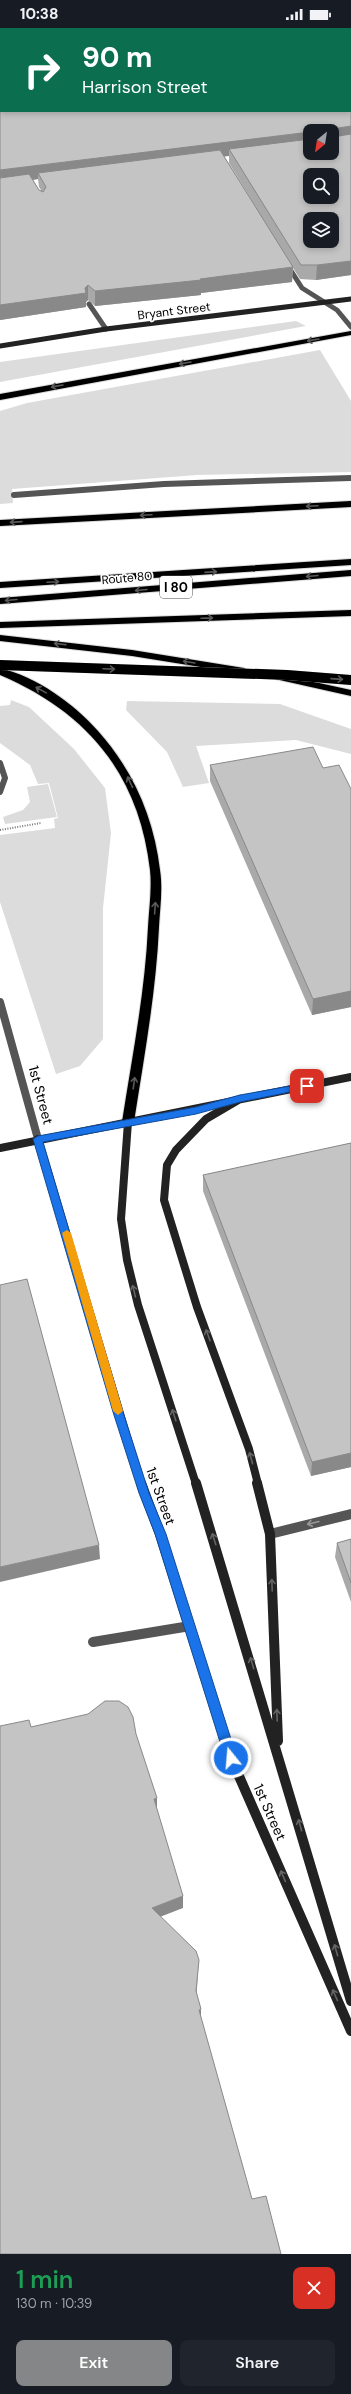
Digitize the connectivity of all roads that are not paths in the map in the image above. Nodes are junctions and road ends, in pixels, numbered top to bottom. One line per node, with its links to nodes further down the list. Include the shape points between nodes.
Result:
1 (285, 262): 3 (street, via 300,286)
2 (351, 299): 3 (main road, Bryant Street)
3 (324, 302): 5 (street, via 338,310); 6 (main road, Bryant Street)
4 (89, 304): 6 (street)
5 (351, 327)
6 (106, 329): 8 (main road, Bryant Street)
7 (351, 333): 9 (highway, one-way to 9)
8 (0, 346)
9 (0, 397)
10 (351, 478): 11 (street, via 164,484)
11 (14, 496)
12 (351, 504): 13 (highway, one-way to 13)
13 (0, 523)
14 (351, 562): 16 (highway, one-way to 14)
15 (351, 573): 17 (highway, Route 80 / I 80, one-way to 17)
16 (0, 585)
17 (0, 601)
18 (351, 613): 19 (highway, I 80, one-way to 18)
19 (0, 625)
20 (0, 638): 24 (highway, one-way to 20, via 298,681 132,652)
21 (0, 665): 23 (highway, one-way to 23, bridge, via 287,675)
22 (0, 671): 30 (highway, one-way to 22, via 154,947 155,870 146,824 126,773 108,746 87,723 59,701)
23 (351, 680)
24 (351, 693)
25 (0, 764): 26 (street, via 5,770 6,780)
26 (0, 792)
27 (0, 1002): 31 (street, 1st Street)
28 (351, 1077): 29 (main road)
29 (240, 1099): 30 (main road); 34 (main road, one-way to 29, via 249,1449 197,1307 164,1200 167,1165 176,1150 206,1119)
30 (128, 1122): 31 (main road); 37 (main road, one-way to 30, via 217,1548 138,1305 127,1260 121,1219)
31 (38, 1139): 32 (main road); 35 (main road, 1st Street, via 118,1412)
32 (0, 1148)
33 (351, 1514): 34 (street, one-way to 34)
34 (270, 1534): 37 (main road, one-way to 34)
35 (190, 1626): 36 (street); 39 (main road, 1st Street, one-way to 35, via 231,1758)
36 (93, 1642)
37 (279, 1754): 38 (main road, one-way to 37)
38 (351, 2001)
39 (351, 2031)

